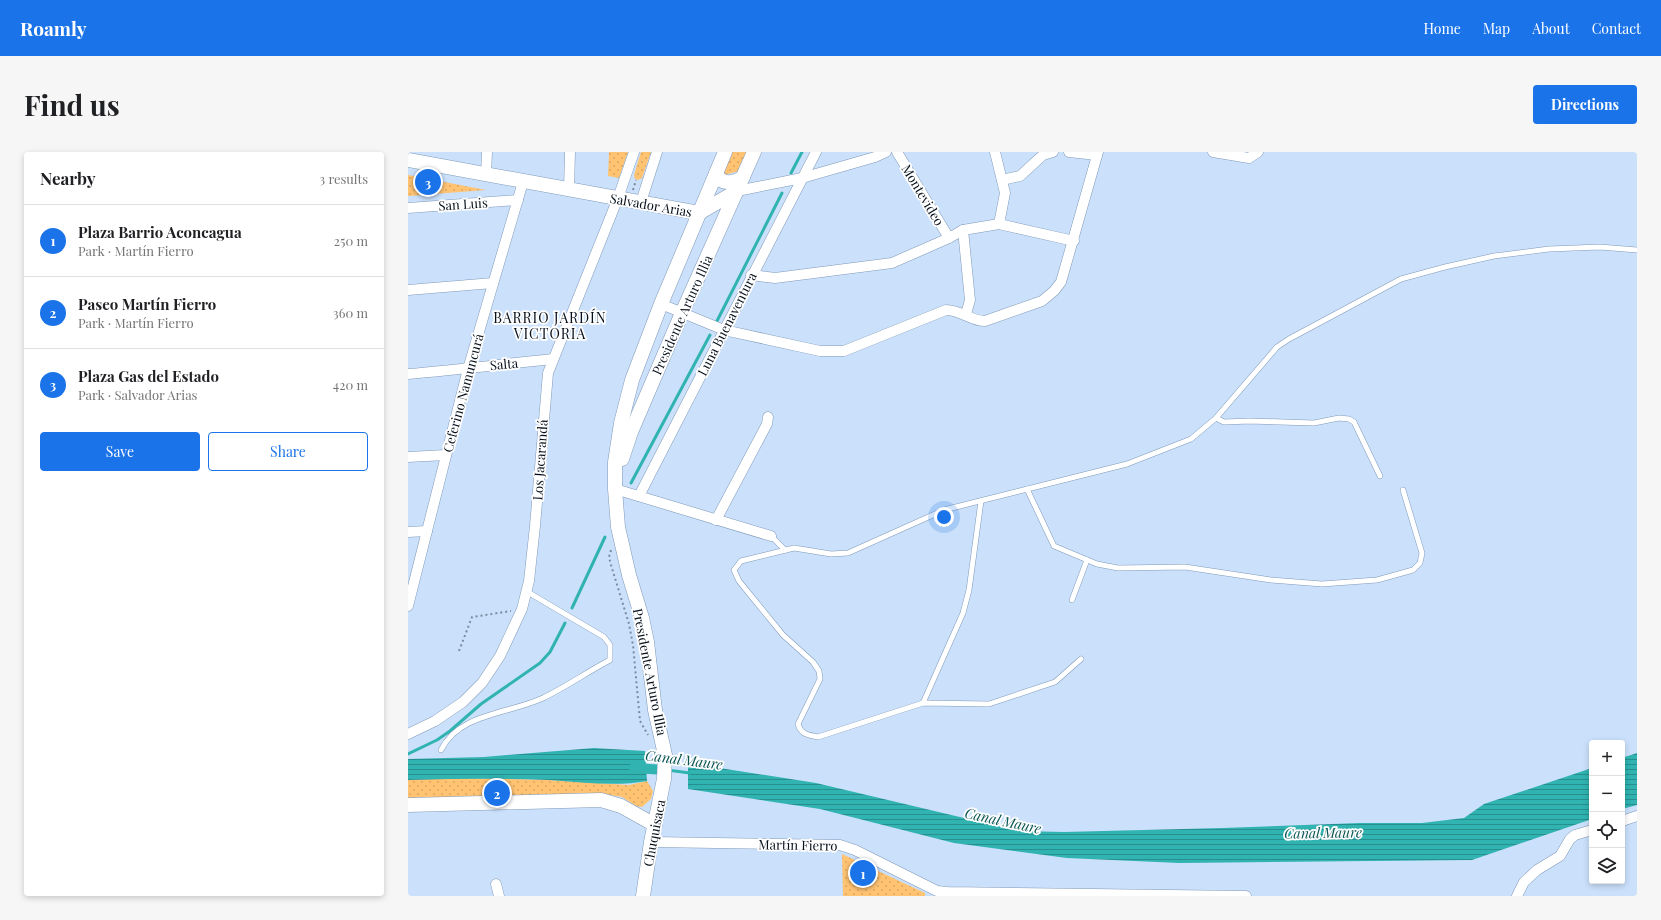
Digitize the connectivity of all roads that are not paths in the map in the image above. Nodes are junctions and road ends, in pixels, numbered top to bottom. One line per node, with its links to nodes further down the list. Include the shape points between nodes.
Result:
1 (487, 152): 18 (street)
2 (570, 152): 23 (street)
3 (634, 152): 25 (street, Los Jacarandá)
4 (657, 152): 27 (street)
5 (726, 152): 17 (street, Presidente Arturo Illia)
6 (754, 152): 19 (street, Presidente Arturo Illia)
7 (816, 152): 20 (street, Luna Buenaventura)
8 (886, 152): 20 (street, Salvador Arias, via 875,158)
9 (896, 152): 32 (street, Montevideo)
10 (995, 152): 21 (street)
11 (1053, 152): 21 (street, via 1043,156 1020,176)
12 (1070, 152): 15 (street)
13 (1213, 152): 14 (street, via 1249,158)
14 (1258, 152)
15 (1098, 153): 33 (street)
16 (408, 160): 18 (street, Salvador Arias)
17 (716, 173): 19 (street, via 720,180 726,182); 29 (street, Presidente Arturo Illia)
18 (486, 175): 22 (street, Salvador Arias)
19 (743, 177): 24 (street, Presidente Arturo Illia)
20 (802, 178): 24 (street, Salvador Arias); 35 (street, Luna Buenaventura)
21 (1002, 180): 30 (street, via 1005,193)
22 (523, 182): 23 (street, Salvador Arias); 26 (street, Ceferino Namuncurá)
23 (569, 190): 25 (street, Salvador Arias)
24 (737, 191): 29 (street, Salvador Arias); 39 (street, Presidente Arturo Illia)
25 (618, 198): 27 (street, Salvador Arias); 42 (street, Los Jacarandá)
26 (518, 200): 28 (street, San Luis); 36 (street, Ceferino Namuncurá)
27 (641, 202): 29 (street, Salvador Arias)
28 (408, 208)
29 (699, 213): 38 (street, Presidente Arturo Illia)
30 (999, 224): 31 (street); 33 (street)
31 (963, 230): 32 (street); 40 (street, Montevideo, via 970,300)
32 (949, 238): 35 (street, via 892,263 774,278)
33 (1074, 241): 40 (street, via 1061,282 1042,301 985,321 979,321)
34 (1637, 250): 46 (lane, via 1600,247 1549,249 1444,266 1401,279 1277,347)
35 (751, 276): 41 (street, Luna Buenaventura)
36 (493, 283): 37 (street); 43 (street, Ceferino Namuncurá)
37 (408, 290)
38 (661, 304): 39 (street); 50 (street, Presidente Arturo Illia, via 621,423 615,462)
39 (682, 313): 41 (street); 50 (street, Presidente Arturo Illia, via 631,432)
40 (966, 314): 41 (street, via 946,310 844,351 820,351)
41 (724, 330): 53 (street, Luna Buenaventura)
42 (552, 359): 43 (street, Salta); 61 (street, Los Jacarandá, via 546,379 536,515)
43 (468, 369): 44 (street, Salta); 47 (street, Ceferino Namuncurá)
44 (408, 374)
45 (768, 417): 55 (street, via 768,424)
46 (1216, 418): 49 (lane, via 1224,422 1314,423 1339,418 1348,419 1354,422); 51 (lane, via 1191,439 1127,464)
47 (446, 455): 48 (street); 56 (street, Ceferino Namuncurá)
48 (408, 457)
49 (1380, 476)
50 (616, 485): 53 (street); 68 (street, Presidente Arturo Illia, via 618,527 642,618 655,710 665,748)
51 (1027, 489): 54 (lane); 60 (lane, via 1054,546)
52 (1403, 490): 60 (lane, via 1422,553 1420,563 1413,570 1377,580 1322,584 1271,580 1185,567 1118,568)
53 (639, 496): 55 (street)
54 (981, 501): 59 (lane, via 944,510 848,553 831,554 794,548); 65 (lane, via 969,590 963,613)
55 (716, 520): 58 (street)
56 (427, 531): 57 (street); 63 (street, Ceferino Namuncurá)
57 (408, 532)
58 (771, 536): 59 (lane)
59 (785, 550): 65 (lane, via 741,561 734,570 739,581 783,634 819,671 820,679 798,724 799,730 805,735 818,737)
60 (1087, 560): 62 (lane)
61 (526, 591): 66 (street, Los Jacarandá, via 522,609 500,656 482,682 463,702 434,722); 67 (lane, via 604,637 610,645 610,660 543,698 474,721 452,734)
62 (1072, 600)
63 (408, 606)
64 (1081, 659): 65 (lane, via 1055,682 989,704)
65 (923, 703)
66 (408, 734)
67 (440, 750)
68 (666, 770): 72 (street, Chuquisaca)
69 (408, 805): 72 (street, via 601,800 621,806)
70 (1637, 816): 71 (street)
71 (1625, 819)
72 (655, 825): 74 (street, Chuquisaca)
73 (1589, 831): 80 (street, via 1570,839 1560,856 1537,870 1524,882)
74 (651, 842): 76 (street, Martín Fierro, via 840,845 855,850); 78 (street, Chuquisaca)
75 (496, 884): 77 (street)
76 (938, 893): 79 (street, Martín Fierro)
77 (499, 896)
78 (643, 896)
79 (1246, 896)
80 (1517, 896)

